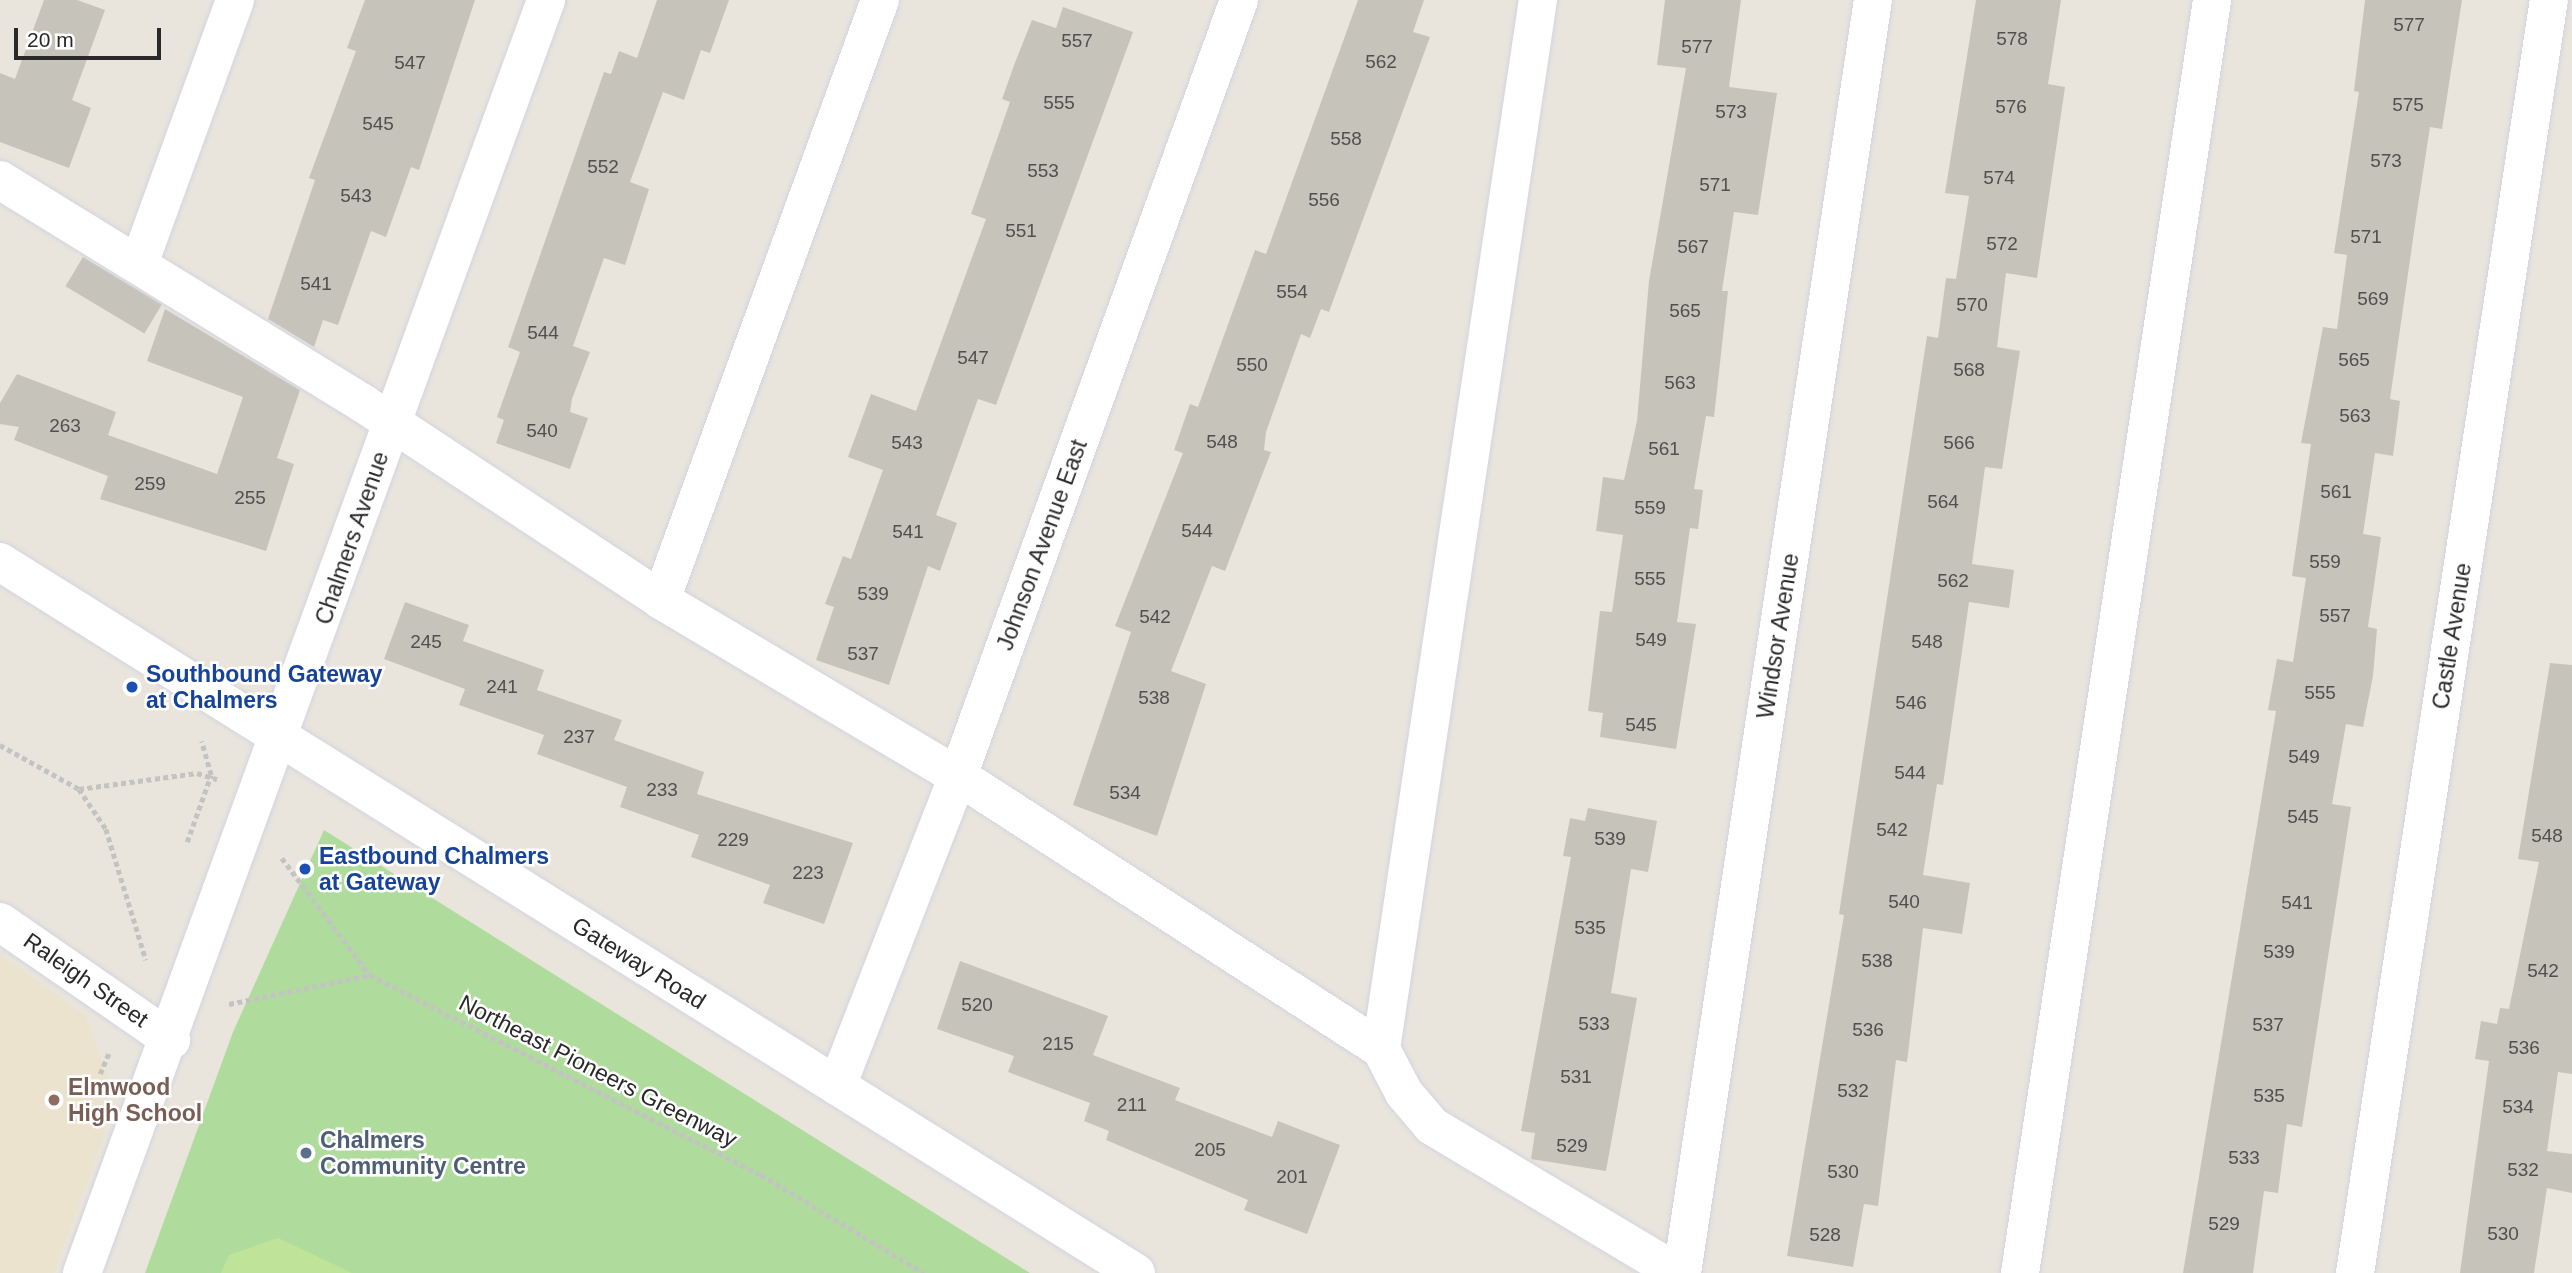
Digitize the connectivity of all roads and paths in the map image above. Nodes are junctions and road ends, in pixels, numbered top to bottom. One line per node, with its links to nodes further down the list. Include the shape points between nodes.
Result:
1 (235, 0): 10 (street)
2 (546, 0): 11 (street, Chalmers Avenue)
3 (880, 0): 13 (street)
4 (1239, 0): 18 (street, Johnson Avenue East)
5 (1538, 0): 27 (street)
6 (1873, 0): 32 (street, Windsor Avenue)
7 (2212, 0): 33 (street)
8 (2549, 0): 34 (street, Castle Avenue)
9 (0, 180): 10 (street)
10 (139, 264): 11 (street)
11 (392, 423): 13 (street); 15 (street, Chalmers Avenue)
12 (0, 562): 15 (street, Gateway Road)
13 (661, 600): 18 (street)
14 (197, 727): 17 (path)
15 (281, 740): 26 (street, Chalmers Avenue); 28 (street, Gateway Road)
16 (0, 745): 19 (path)
17 (211, 775): 19 (path); 20 (path)
18 (958, 776): 27 (street); 28 (street, Johnson Avenue East)
19 (79, 789): 23 (path, via 106,829 146,960)
20 (183, 854)
21 (290, 864): 24 (path, Northeast Pioneers Greenway)
22 (0, 922): 26 (street, Raleigh Street)
23 (151, 947)
24 (370, 975): 25 (path); 30 (path, Northeast Pioneers Greenway, via 761,1175)
25 (229, 1004)
26 (171, 1040): 29 (street, Chalmers Avenue)
27 (1381, 1049): 32 (street, via 1404,1093 1432,1126)
28 (837, 1086): 31 (street, Gateway Road)
29 (82, 1273)
30 (925, 1273)
31 (1136, 1273)
32 (1680, 1273)
33 (2021, 1273)
34 (2355, 1273)

